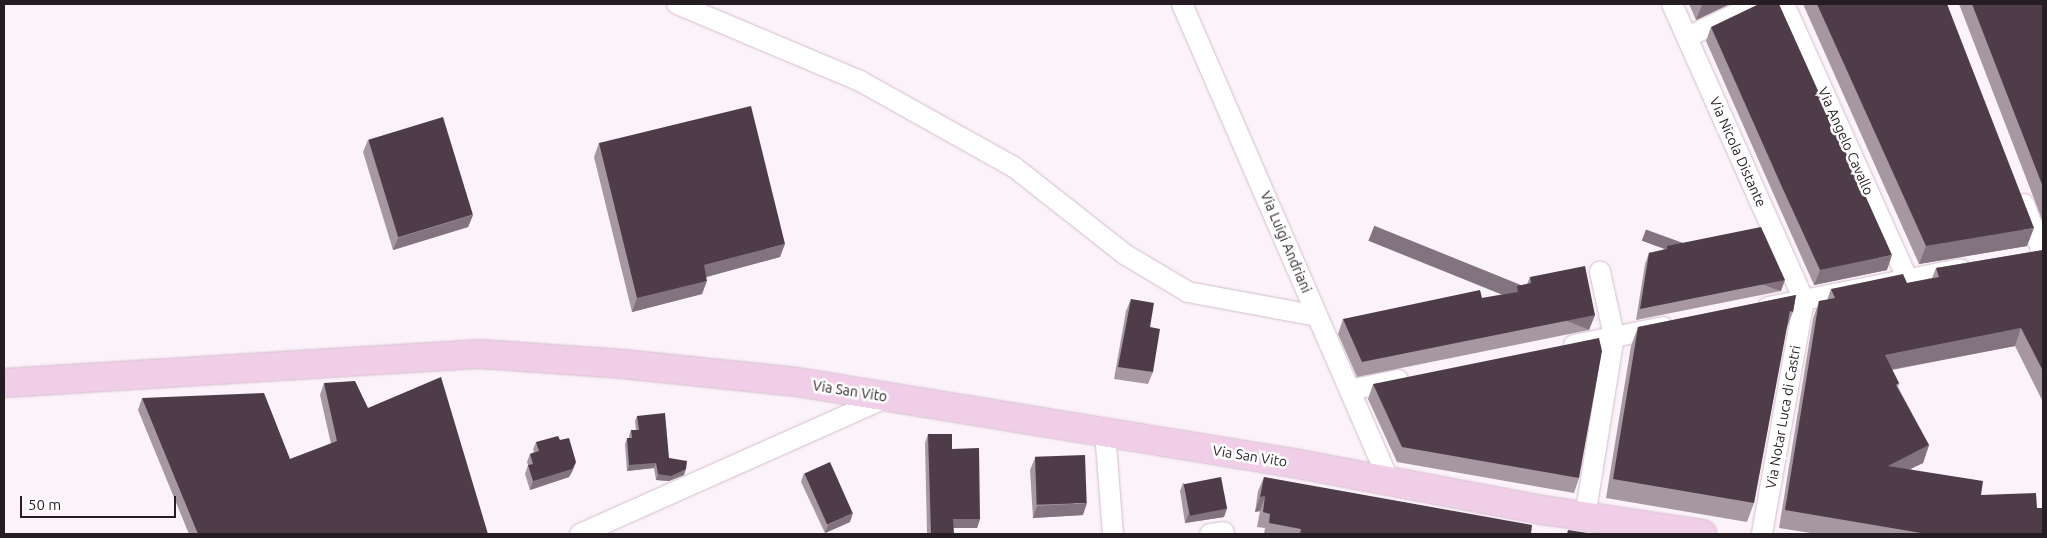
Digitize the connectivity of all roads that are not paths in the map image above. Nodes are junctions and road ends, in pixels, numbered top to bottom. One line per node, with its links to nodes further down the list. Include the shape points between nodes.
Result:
1 (677, 4): 14 (street, via 860,80 1014,167 1126,255 1188,292)
2 (1182, 4): 14 (street, Via Luigi Andriani)
3 (1672, 4): 6 (street, Via Nicola Distante)
4 (1757, 4): 6 (street)
5 (1784, 4): 11 (street, Via Angelo Cavallo)
6 (1687, 37): 12 (street, Via Nicola Distante)
7 (2018, 189): 8 (street)
8 (2037, 255)
9 (1975, 266): 11 (street)
10 (1600, 272): 16 (street)
11 (1907, 278): 12 (street)
12 (1804, 300): 13 (street); 28 (street, Via Notar Luca di Castri)
13 (1747, 311)
14 (1317, 316): 20 (street, Via Luigi Andriani)
15 (1681, 324): 16 (street)
16 (1614, 336): 17 (street); 24 (street)
17 (1552, 349)
18 (1417, 376): 20 (street)
19 (4, 383): 21 (street, Via San Vito, via 480,354 623,364 797,382)
20 (1350, 390): 23 (street, Via Luigi Andriani)
21 (888, 397): 22 (street, Via San Vito); 25 (street)
22 (1105, 432): 23 (street, Via San Vito); 26 (street)
23 (1389, 481): 24 (street, Via San Vito)
24 (1585, 517): 27 (street, Via San Vito)
25 (580, 534)
26 (1113, 534)
27 (1702, 534)
28 (1762, 534)

